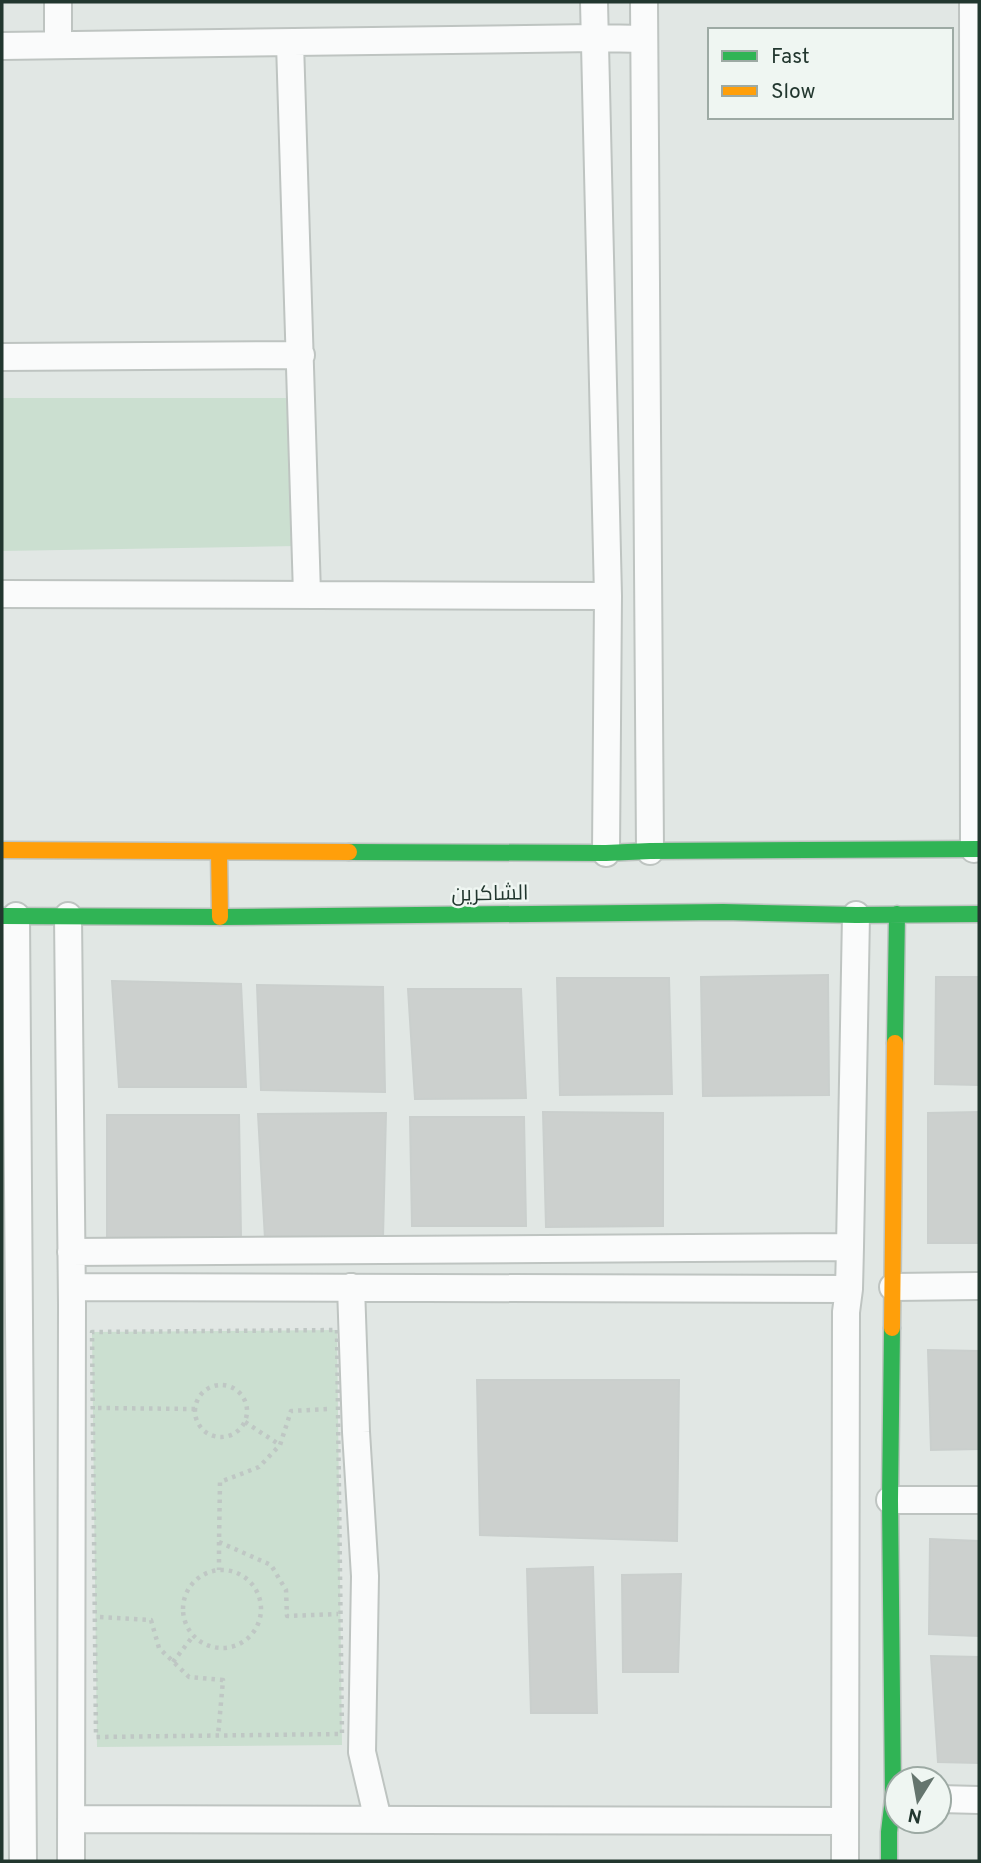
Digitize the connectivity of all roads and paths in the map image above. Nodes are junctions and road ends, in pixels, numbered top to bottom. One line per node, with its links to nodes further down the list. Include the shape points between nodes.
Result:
1 (58, 2): 8 (street)
2 (594, 2): 5 (street)
3 (644, 2): 6 (street)
4 (973, 2): 15 (street)
5 (594, 38): 6 (street); 7 (street); 14 (street)
6 (644, 39): 17 (street)
7 (290, 43): 8 (street); 10 (street)
8 (58, 45): 9 (street)
9 (2, 46)
10 (301, 355): 11 (street); 13 (street)
11 (2, 357)
12 (2, 594): 13 (street)
13 (307, 594): 14 (street)
14 (608, 596): 19 (street)
15 (977, 849): 17 (street, الشاكرين)
16 (2, 850): 18 (street, الشاكرين)
17 (650, 851): 19 (street, الشاكرين)
18 (219, 852): 19 (street, الشاكرين); 25 (street)
19 (606, 853)
20 (897, 914): 21 (street, الشاكرين); 22 (street, الشاكرين); 31 (street)
21 (979, 914)
22 (856, 915): 25 (street, الشاكرين); 26 (street)
23 (9, 916): 24 (street, الشاكرين); 54 (street)
24 (68, 916): 25 (street, الشاكرين); 27 (street)
25 (220, 917)
26 (850, 1248): 27 (street); 32 (street)
27 (71, 1252): 28 (street)
28 (72, 1286): 30 (street); 50 (street)
29 (979, 1286): 31 (street)
30 (351, 1287): 32 (street); 51 (street, via 365,1576 362,1752)
31 (893, 1287): 38 (street)
32 (849, 1289): 52 (street)
33 (93, 1408): 34 (path); 35 (path, via 92,1332 337,1330); 43 (path)
34 (195, 1409): 36 (path, via 200,1427 215,1436 232,1435); 36 (path, via 209,1388 225,1386 244,1399)
35 (338, 1409): 37 (path, via 291,1412); 42 (path)
36 (245, 1422): 37 (path)
37 (280, 1445): 40 (path, via 259,1467 220,1482)
38 (890, 1500): 39 (street); 47 (street)
39 (979, 1500)
40 (219, 1542): 41 (path); 42 (path, via 271,1565 286,1590 287,1616)
41 (219, 1570): 44 (path, via 196,1580 183,1601 186,1626); 44 (path, via 233,1571 254,1587 260,1598 258,1625 251,1636 228,1648 215,1648)
42 (341, 1614): 46 (path, via 342,1734)
43 (95, 1617): 45 (path, via 151,1620 159,1648); 46 (path, via 96,1737)
44 (193, 1636): 45 (path)
45 (173, 1662): 46 (path, via 189,1677 223,1680)
46 (218, 1736)
47 (894, 1765)
48 (953, 1799): 49 (street)
49 (979, 1800)
50 (71, 1819): 51 (street); 55 (street)
51 (377, 1820): 52 (street)
52 (845, 1821): 56 (street)
53 (889, 1835): 57 (street)
54 (23, 1861)
55 (71, 1861)
56 (845, 1861)
57 (889, 1861)

